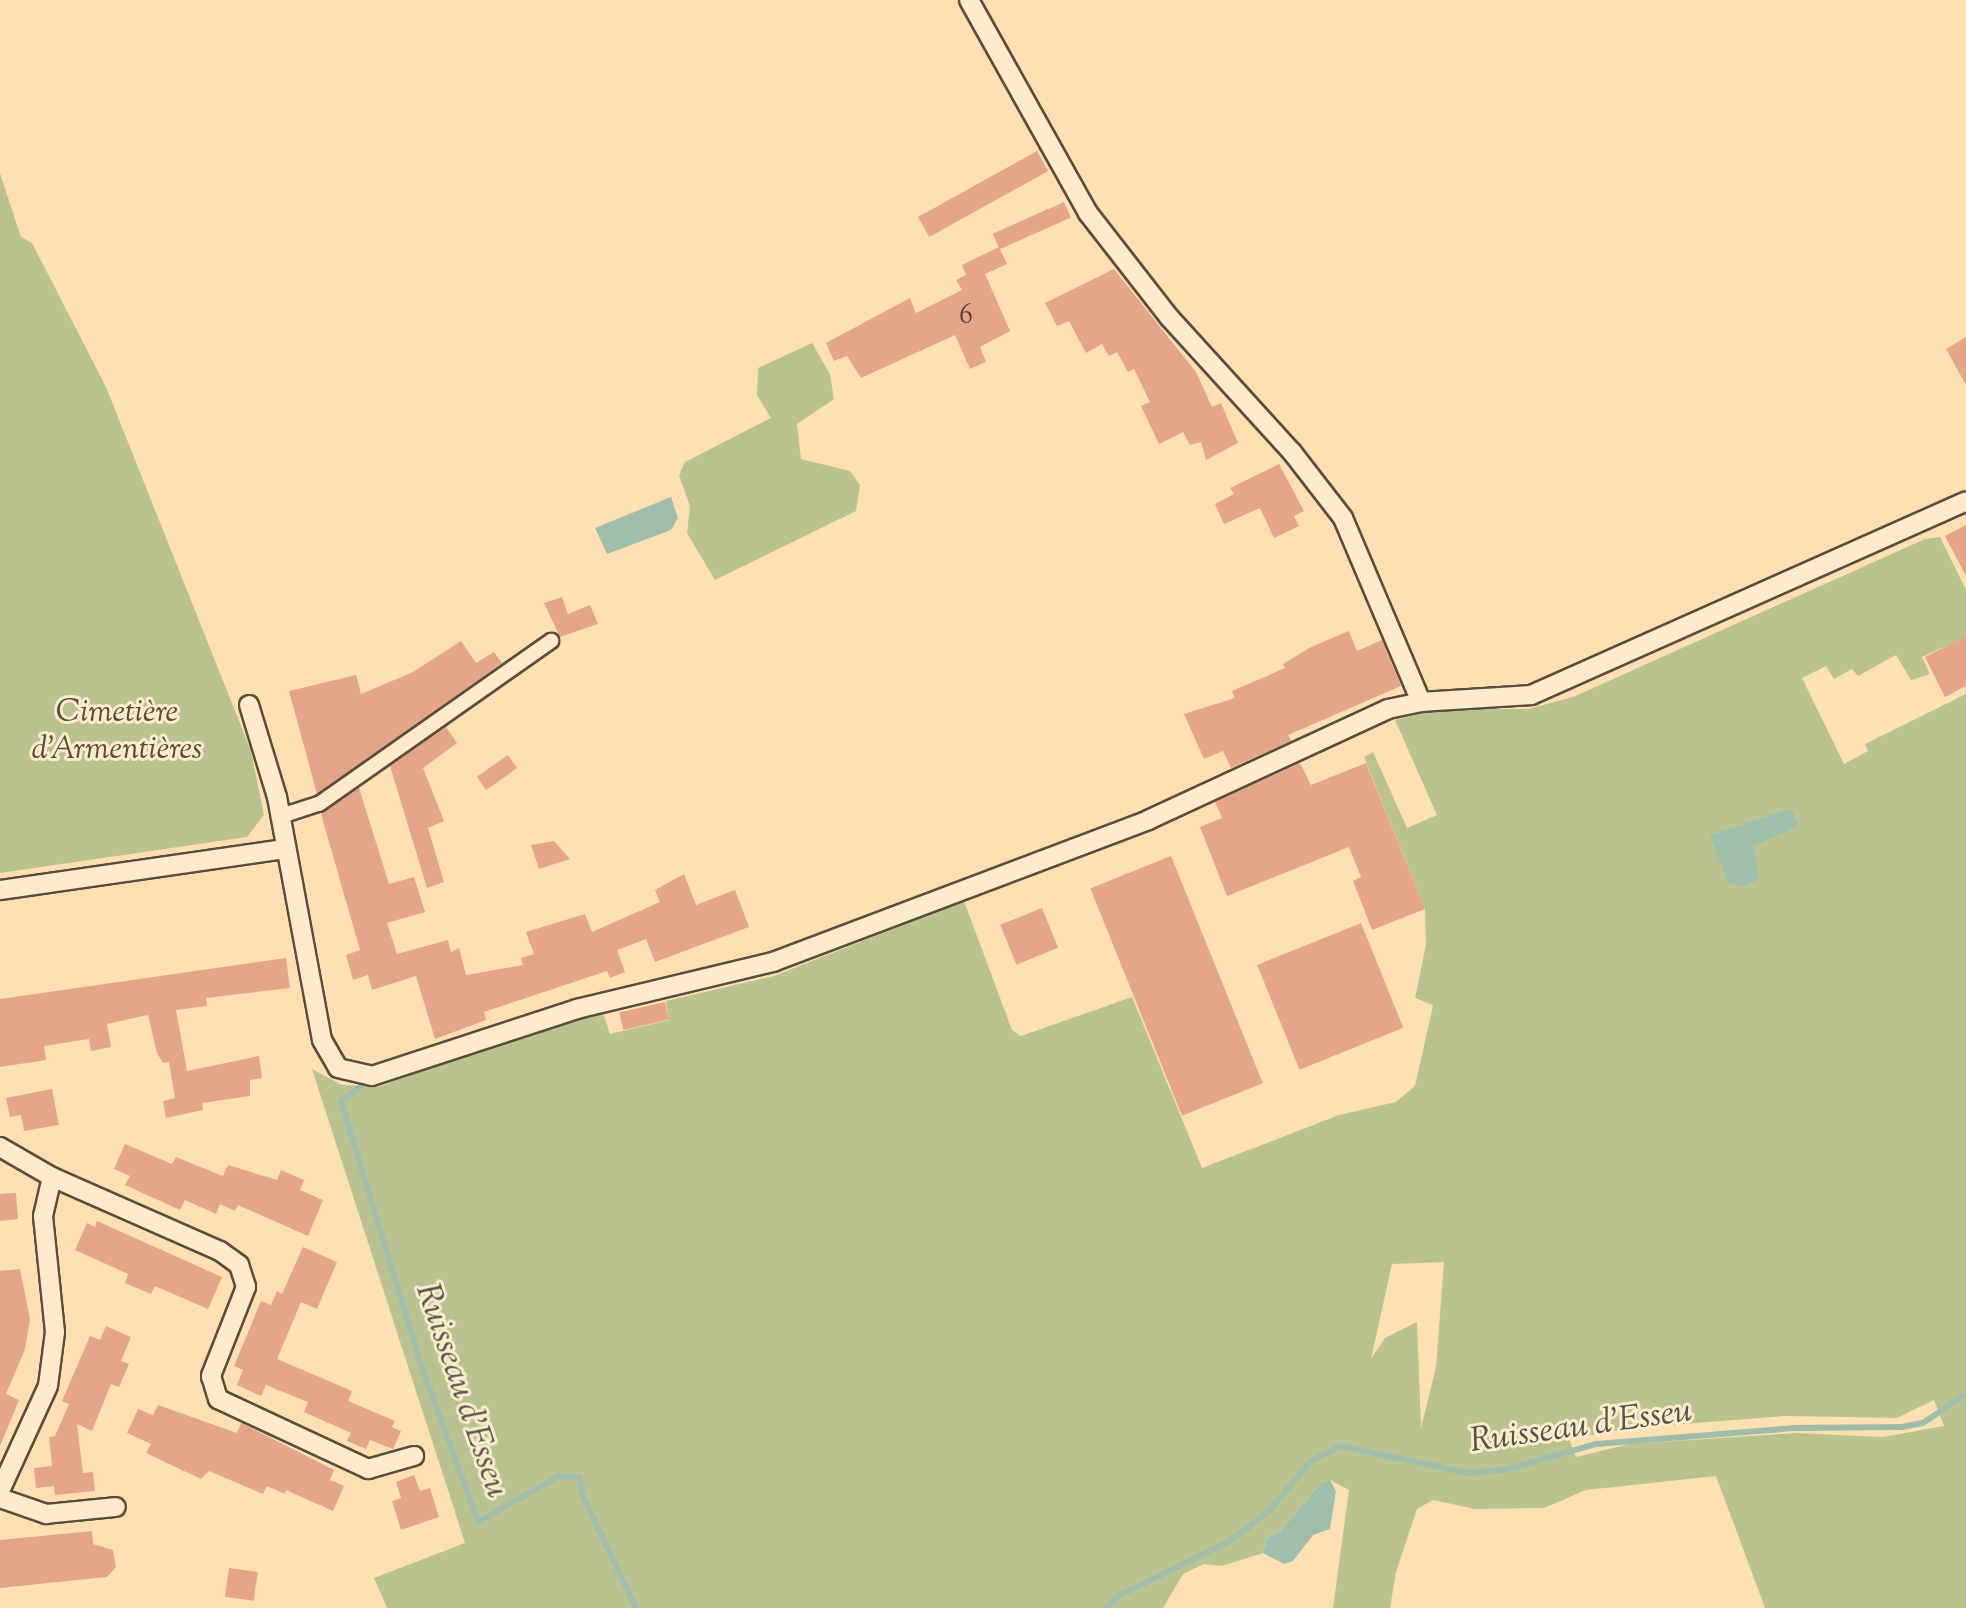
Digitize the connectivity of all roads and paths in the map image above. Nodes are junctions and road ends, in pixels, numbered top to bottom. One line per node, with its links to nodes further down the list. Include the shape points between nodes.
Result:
1 (969, 0): 4 (street, via 1039,134 1088,213 1169,317 1292,452 1343,518)
2 (1966, 501): 4 (street, via 1531,695)
3 (551, 641): 6 (street, via 319,804)
4 (1421, 702): 7 (street, via 1388,709 1148,820 773,962 577,1009 377,1075 346,1073 325,1050)
5 (249, 705): 6 (street)
6 (281, 816): 7 (street)
7 (286, 849): 8 (street)
8 (0, 890)
9 (0, 1147): 10 (street)
10 (52, 1177): 11 (street, via 220,1251 239,1265 246,1287 211,1376 218,1399 368,1469); 12 (street, via 43,1216 53,1359 35,1420)
11 (414, 1456)
12 (0, 1491)
13 (0, 1498): 14 (street, via 46,1514)
14 (116, 1507)

